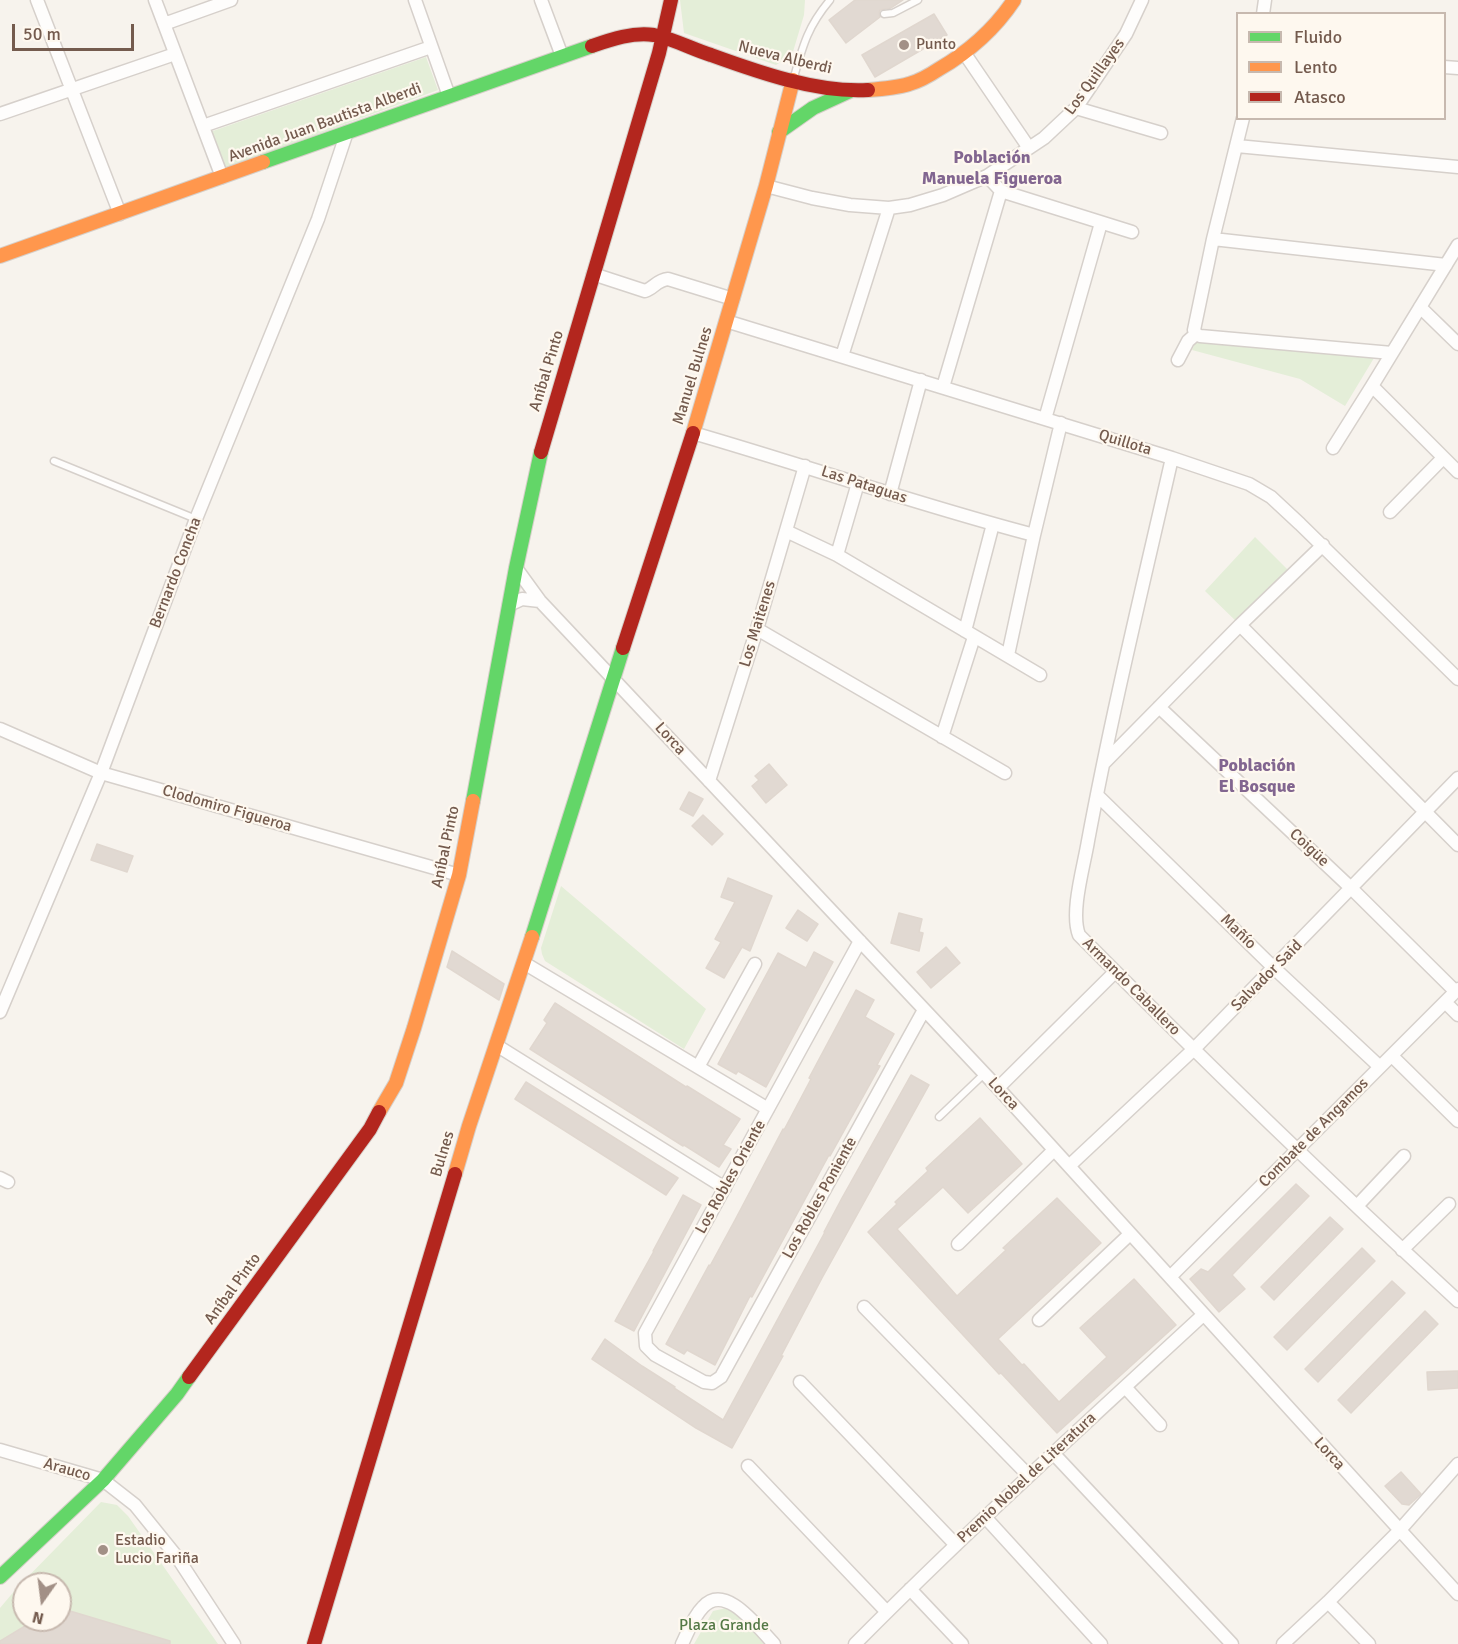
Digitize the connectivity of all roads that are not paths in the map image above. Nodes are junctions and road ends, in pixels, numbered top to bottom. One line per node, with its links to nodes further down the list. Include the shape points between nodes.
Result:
1 (37, 0): 20 (street)
2 (155, 0): 12 (street)
3 (231, 0): 12 (street)
4 (415, 0): 14 (street)
5 (541, 0): 17 (street)
6 (671, 0): 13 (street, Aníbal Pinto)
7 (830, 0): 18 (lane, via 811,26)
8 (918, 0): 11 (lane)
9 (1014, 0): 16 (street, Nueva Alberdi, via 984,39)
10 (1142, 0): 22 (street, Los Quillayes, via 1126,34)
11 (885, 14)
12 (164, 24): 15 (street)
13 (663, 36): 17 (street, Avenida Juan Bautista Alberdi, via 627,36); 18 (street, Nueva Alberdi, via 697,51); 44 (street, Aníbal Pinto)
14 (431, 47): 21 (street); 25 (street)
15 (175, 54): 20 (street); 25 (street)
16 (965, 54): 19 (street, Nueva Alberdi, via 910,84); 30 (street)
17 (562, 56): 21 (street, Avenida Juan Bautista Alberdi)
18 (793, 80): 19 (street, Nueva Alberdi); 27 (street, Manuel Bulnes)
19 (856, 89): 27 (street, via 815,107)
20 (72, 90): 23 (street); 37 (street)
21 (449, 96): 26 (street, Avenida Juan Bautista Alberdi)
22 (1076, 108): 28 (street); 30 (street, Los Quillayes)
23 (0, 114)
24 (1243, 120): 29 (street)
25 (203, 126): 33 (street)
26 (347, 132): 33 (street, Avenida Juan Bautista Alberdi); 68 (street, Bernardo Concha, via 318,219)
27 (779, 132): 34 (street, Manuel Bulnes)
28 (1161, 133)
29 (1237, 146): 31 (street); 40 (street)
30 (1029, 148): 32 (street, Los Quillayes)
31 (1458, 167)
32 (987, 176): 35 (street); 36 (street, Los Quillayes, via 943,195)
33 (222, 177): 37 (street, Avenida Juan Bautista Alberdi)
34 (765, 186): 36 (street, Los Quillayes, via 850,205); 45 (street, Manuel Bulnes)
35 (1001, 191): 38 (street); 55 (street)
36 (889, 208): 51 (street)
37 (120, 214): 42 (street, Avenida Juan Bautista Alberdi)
38 (1101, 223): 39 (street); 56 (street)
39 (1132, 232)
40 (1214, 239): 43 (street); 48 (street)
41 (1458, 245): 43 (street)
42 (0, 256)
43 (1446, 265): 46 (street)
44 (593, 274): 45 (street, via 645,291 668,279); 74 (street, Aníbal Pinto, via 543,441)
45 (733, 299): 47 (street, Manuel Bulnes)
46 (1420, 307): 49 (street); 50 (street)
47 (726, 321): 51 (street, Quillota); 58 (street, Manuel Bulnes)
48 (1196, 334): 50 (street); 52 (street)
49 (1458, 344)
50 (1392, 353): 54 (street)
51 (842, 356): 53 (street, Quillota)
52 (1178, 360)
53 (921, 380): 55 (street, Quillota); 66 (street)
54 (1372, 386): 59 (street); 61 (street)
55 (943, 387): 56 (street, Quillota)
56 (1046, 419): 57 (street, Quillota)
57 (1061, 423): 60 (street, Quillota); 71 (street)
58 (693, 433): 63 (street, Las Pataguas); 82 (street, Manuel Bulnes)
59 (1333, 447)
60 (1172, 458): 72 (street, Quillota, via 1249,484 1271,497); 87 (street, Armando Caballero)
61 (1443, 458): 64 (street); 67 (street)
62 (54, 461): 68 (lane)
63 (805, 466): 65 (street, Las Pataguas); 70 (street, Los Maitenes)
64 (1458, 472)
65 (858, 483): 66 (street, Las Pataguas); 73 (street)
66 (890, 494): 69 (street, Las Pataguas)
67 (1390, 512)
68 (196, 519): 88 (street, Bernardo Concha)
69 (993, 524): 71 (street, Las Pataguas); 79 (street)
70 (786, 531): 73 (street); 78 (street, Los Maitenes)
71 (1034, 535): 80 (street)
72 (1323, 545): 77 (street); 83 (street, Quillota)
73 (837, 555): 79 (street)
74 (516, 568): 75 (street, Lorca); 76 (street, Aníbal Pinto)
75 (540, 601): 76 (street, via 522,599); 82 (street, Lorca)
76 (509, 605): 95 (street, Aníbal Pinto)
77 (1240, 624): 84 (street); 93 (street)
78 (757, 629): 86 (street); 91 (street, Los Maitenes)
79 (970, 634): 80 (street); 86 (street)
80 (1008, 655): 81 (street)
81 (1040, 675)
82 (614, 677): 91 (street, Lorca); 98 (street, Bulnes)
83 (1458, 679)
84 (1159, 707): 87 (street); 96 (street, Coigüe)
85 (0, 729): 88 (street, Clodomiro Figueroa)
86 (942, 737): 89 (street)
87 (1103, 764): 92 (street, Armando Caballero)
88 (100, 773): 95 (street, Clodomiro Figueroa); 105 (street, Bernardo Concha)
89 (1005, 773)
90 (1458, 778): 93 (street, Salvador Said)
91 (709, 782): 97 (street, Lorca)
92 (1097, 795): 100 (street, Mañío); 101 (street, Armando Caballero, via 1076,927 1078,935)
93 (1425, 812): 94 (street); 96 (street, Salvador Said)
94 (1458, 845)
95 (459, 875): 141 (street, Aníbal Pinto, via 396,1083 370,1129 177,1394)
96 (1351, 888): 100 (street, Salvador Said); 102 (street, Coigüe)
97 (860, 941): 104 (street, Lorca); 114 (street, Los Robles Oriente)
98 (524, 963): 107 (street, Bulnes); 110 (street)
99 (755, 964): 110 (street)
100 (1274, 968): 108 (street, Salvador Said); 111 (street, Mañío)
101 (1115, 972): 108 (street, Armando Caballero); 113 (street)
102 (1457, 991): 103 (street, Combate de Angamos)
103 (1445, 1002): 106 (street); 109 (street, Combate de Angamos)
104 (924, 1010): 112 (street, Lorca); 133 (street, Los Robles Poniente, via 724,1372)
105 (0, 1012)
106 (1458, 1015)
107 (496, 1046): 121 (street); 151 (street, Bulnes)
108 (1194, 1049): 118 (street, Armando Caballero); 120 (street, Salvador Said)
109 (1392, 1056): 111 (street, Combate de Angamos); 116 (street)
110 (698, 1067): 114 (street)
111 (1380, 1067): 118 (street, Combate de Angamos)
112 (984, 1074): 113 (street, Lorca); 115 (lane)
113 (998, 1088): 117 (street, Lorca)
114 (768, 1108): 121 (street, Los Robles Oriente)
115 (939, 1117)
116 (1458, 1121)
117 (1054, 1150): 120 (street, Lorca); 125 (street)
118 (1298, 1150): 123 (street, Armando Caballero); 127 (street, Combate de Angamos)
119 (1404, 1156): 123 (street)
120 (1069, 1166): 124 (street, Lorca)
121 (725, 1188): 133 (street, Los Robles Oriente, via 644,1337 646,1347 655,1355 697,1379)
122 (1449, 1204): 126 (street)
123 (1357, 1206): 126 (street, Armando Caballero)
124 (1130, 1234): 127 (street, Lorca); 131 (street)
125 (958, 1244)
126 (1402, 1250): 128 (street, Armando Caballero)
127 (1170, 1277): 130 (street, Lorca)
128 (1458, 1301)
129 (864, 1307): 140 (street)
130 (1203, 1315): 134 (street, Premio Nobel de Literatura); 143 (street, Lorca)
131 (1039, 1320)
132 (800, 1382): 144 (street)
133 (712, 1383)
134 (1125, 1387): 135 (street); 137 (street, Premio Nobel de Literatura)
135 (1160, 1425)
136 (0, 1450): 141 (street, Arauco)
137 (1053, 1453): 140 (street, Premio Nobel de Literatura); 157 (street)
138 (1458, 1464): 143 (street)
139 (748, 1466): 149 (street)
140 (1029, 1476): 142 (street, Premio Nobel de Literatura)
141 (103, 1480): 145 (street, Aníbal Pinto); 150 (street, Arauco, via 135,1505 177,1557)
142 (985, 1518): 144 (street, Premio Nobel de Literatura); 156 (street)
143 (1399, 1531): 147 (street, Lorca); 148 (street)
144 (956, 1545): 146 (street, Premio Nobel de Literatura)
145 (0, 1577)
146 (910, 1589): 149 (street, Premio Nobel de Literatura); 155 (street)
147 (1458, 1594)
148 (1328, 1602): 158 (street); 159 (street)
149 (887, 1612): 154 (street, Premio Nobel de Literatura)
150 (234, 1644)
151 (314, 1644)
152 (682, 1644): 153 (street, via 703,1606 716,1599 735,1604)
153 (774, 1644)
154 (855, 1644)
155 (962, 1644)
156 (1101, 1644)
157 (1232, 1644)
158 (1282, 1644)
159 (1369, 1644)

